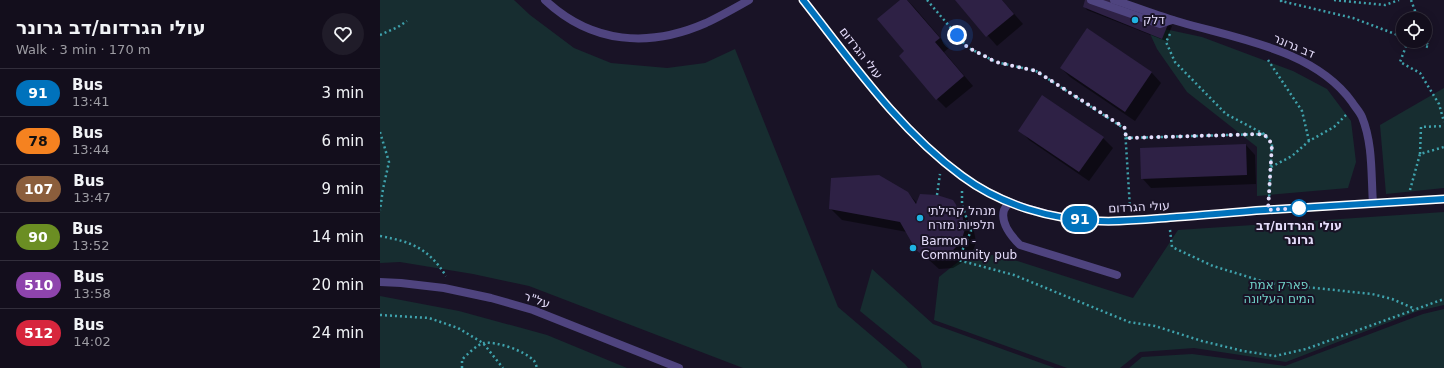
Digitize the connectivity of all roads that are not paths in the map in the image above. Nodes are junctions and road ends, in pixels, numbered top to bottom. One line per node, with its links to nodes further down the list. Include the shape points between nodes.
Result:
1 (545, 0): 2 (street, via 569,20 589,30 626,39 687,30 719,17)
2 (749, 0)
3 (803, 0): 8 (street, עולי הגרדום, via 911,132 963,177)
4 (1091, 0): 6 (street, via 1160,24)
5 (1114, 0): 6 (street, דב גרונר)
6 (1175, 21): 9 (street, דב גרונר, via 1296,57 1320,71 1344,91 1362,115 1369,140)
7 (1444, 199): 9 (street, עולי הגרדום)
8 (1009, 202): 9 (street, עולי הגרדום, via 1033,211 1099,221); 10 (street, via 1003,211 1004,224 1011,237 1020,245)
9 (1373, 204)
10 (1117, 275)
11 (380, 282): 12 (street, על"ר, via 492,298 533,310)
12 (679, 368)

